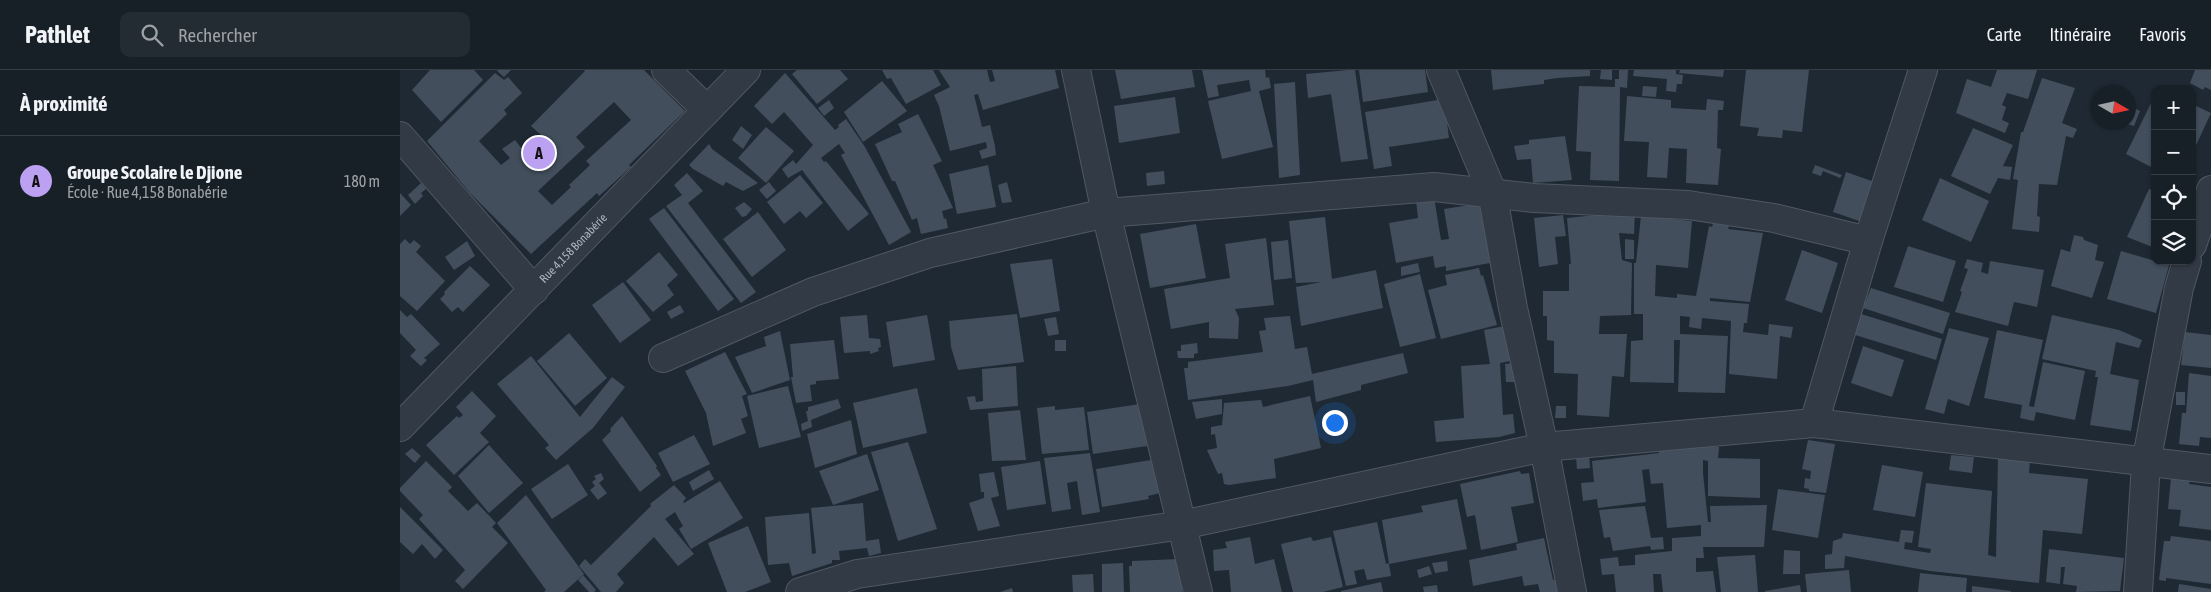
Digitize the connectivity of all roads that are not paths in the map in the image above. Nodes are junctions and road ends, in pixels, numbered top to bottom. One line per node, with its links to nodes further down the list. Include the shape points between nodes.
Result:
1 (666, 70): 6 (street)
2 (746, 70): 6 (street, Rue 4,158 Bonabérie)
3 (1076, 70): 10 (street)
4 (1441, 70): 9 (street)
5 (1923, 70): 12 (street)
6 (707, 110): 14 (street, Rue 4,158 Bonabérie)
7 (400, 136): 14 (street)
8 (2211, 190): 11 (street)
9 (1492, 192): 10 (street, via 1434,187); 12 (street, via 1534,198 1688,205 1774,218); 18 (street, via 1513,308)
10 (1106, 214): 15 (street, via 921,256 813,292); 21 (street)
11 (2196, 234)
12 (1868, 240): 16 (street)
13 (2186, 265): 19 (street)
14 (534, 290): 17 (street, Rue 4,158 Bonabérie)
15 (663, 358)
16 (1814, 423): 18 (street); 19 (street)
17 (400, 427)
18 (1544, 448): 21 (street); 24 (street)
19 (2146, 463): 20 (street); 25 (street)
20 (2211, 469)
21 (1182, 525): 22 (street, via 857,574); 23 (street)
22 (800, 592)
23 (1198, 592)
24 (1572, 592)
25 (2138, 592)

